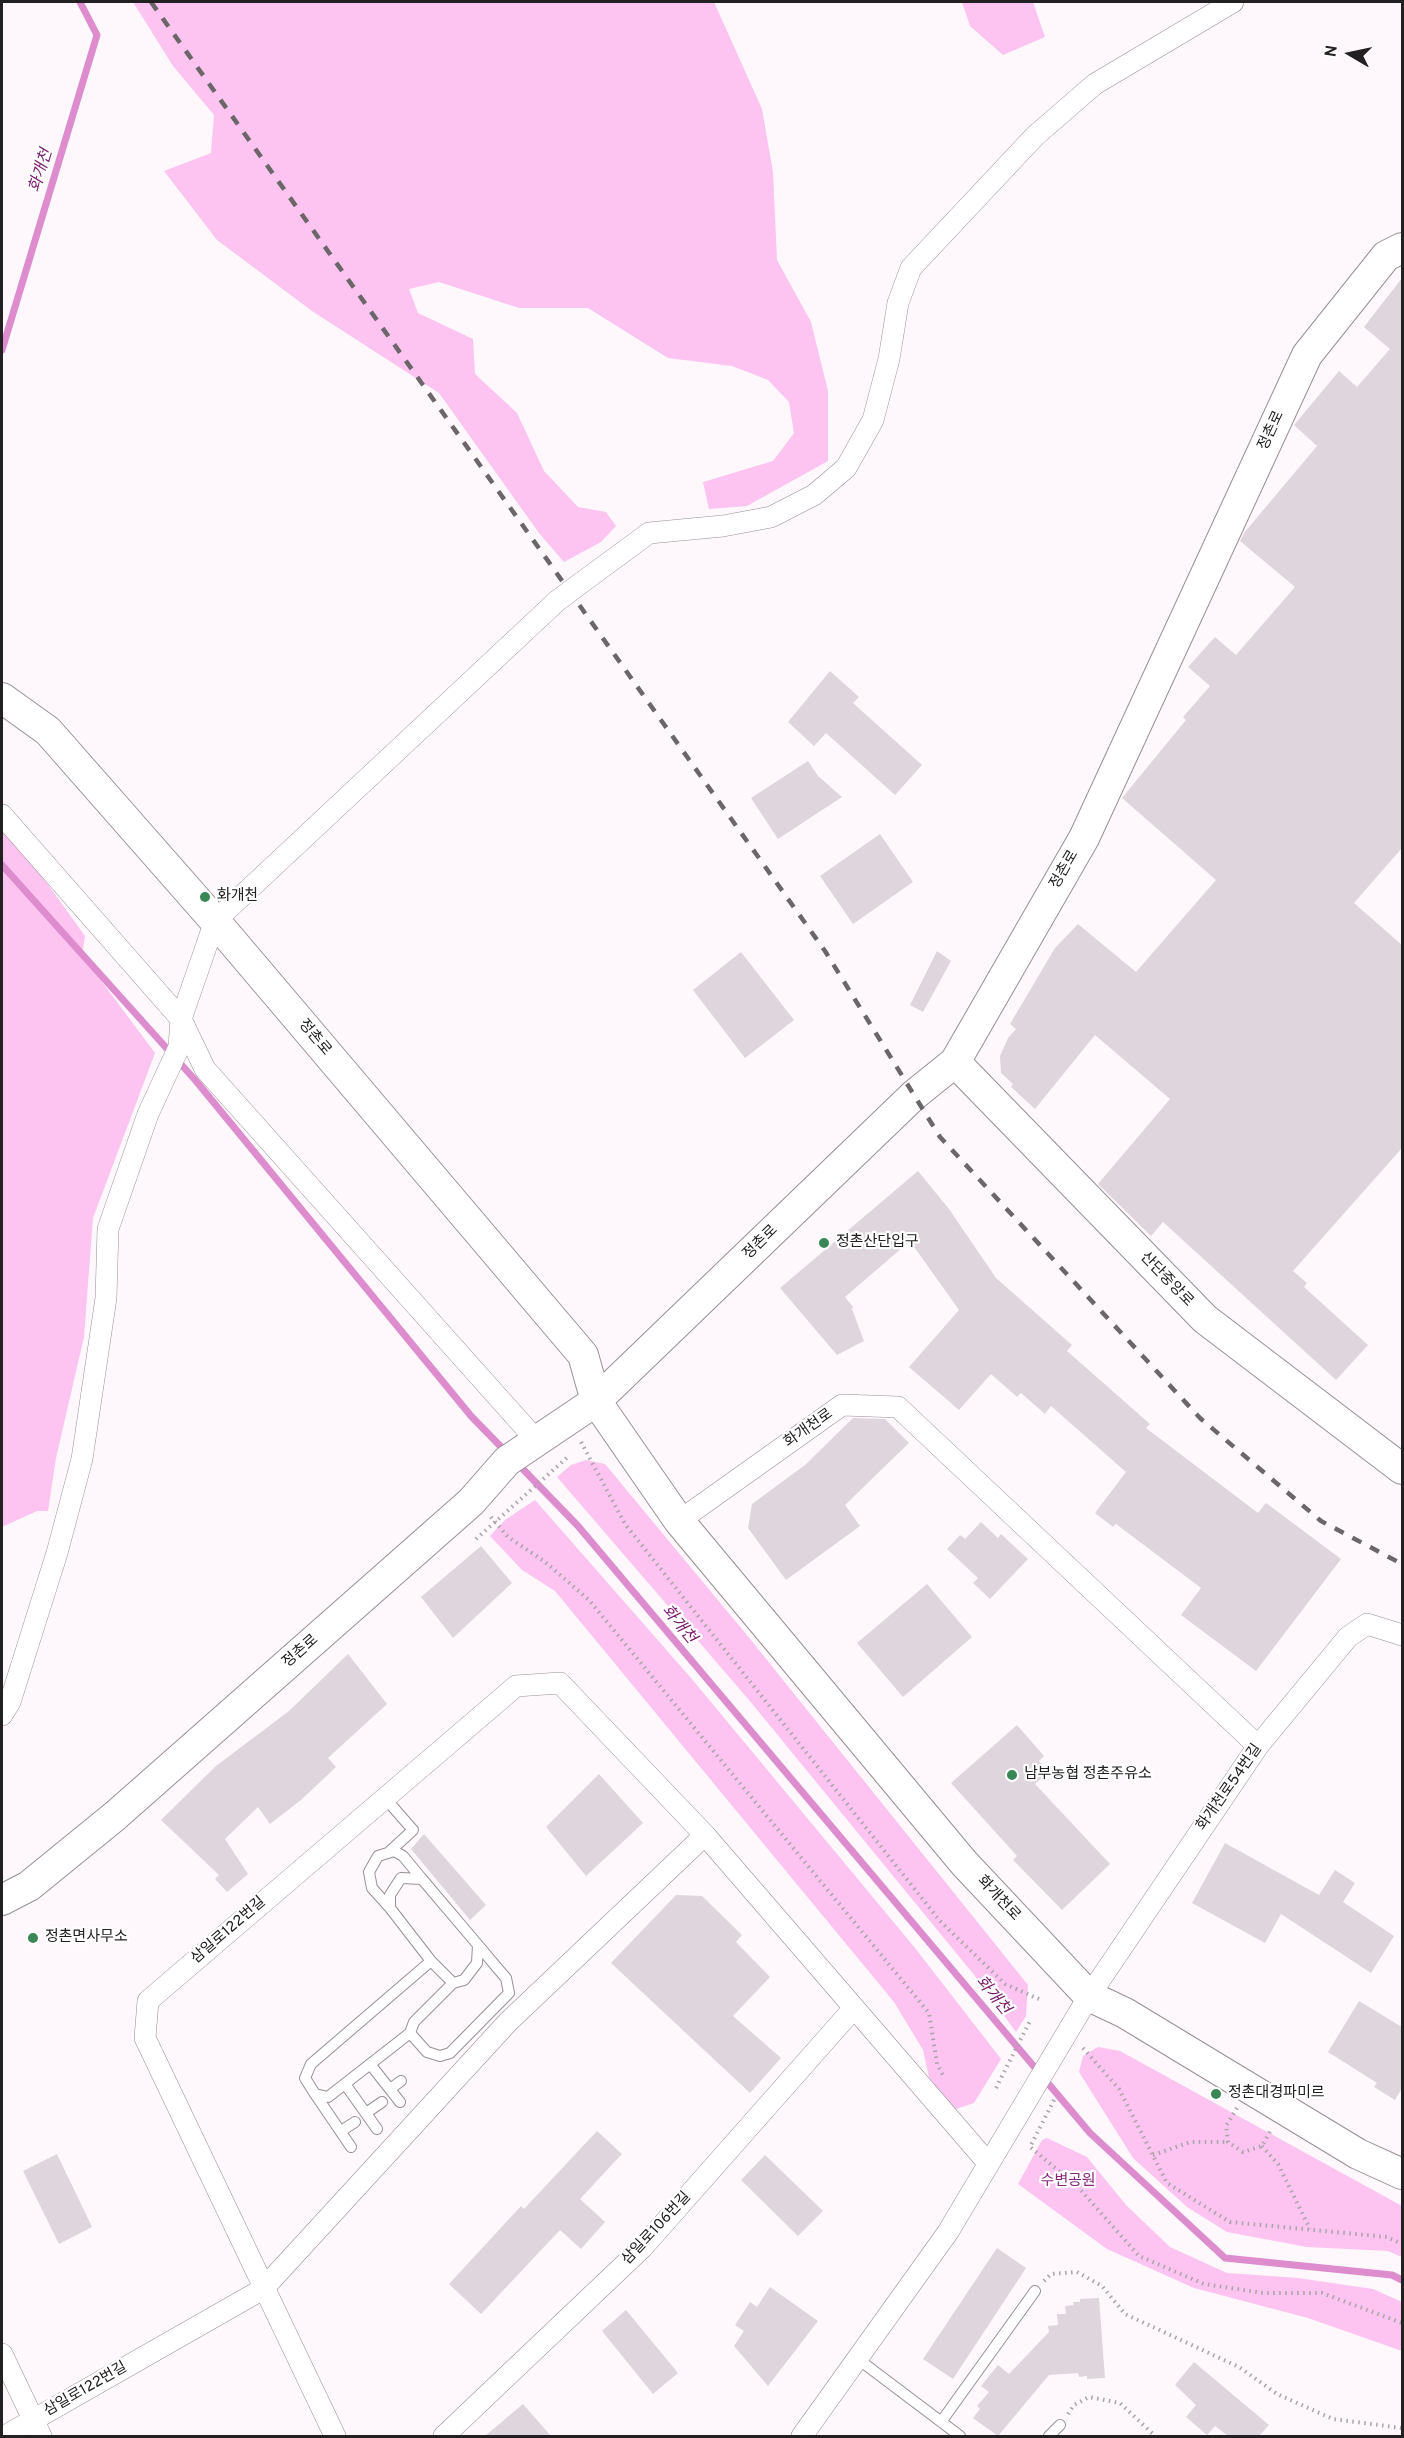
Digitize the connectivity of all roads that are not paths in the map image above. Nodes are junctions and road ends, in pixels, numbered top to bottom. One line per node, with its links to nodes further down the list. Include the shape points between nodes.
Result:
1 (1233, 2): 2 (street)
2 (1203, 10): 6 (street, bridge, via 1095,84 1035,136 911,268 898,303 873,420 846,468 814,495 771,517 649,533 557,601)
3 (1402, 248): 8 (main road, 정촌로, via 1386,256 1307,355 1084,838)
4 (2, 698): 6 (main road, 정촌로, via 48,731)
5 (2, 815): 7 (street)
6 (215, 921): 7 (street); 9 (main road, 정촌로, via 583,1355)
7 (181, 1019): 10 (street, via 205,1070); 14 (street, via 179,1047 148,1114 108,1229 106,1298 82,1459 57,1553 10,1702)
8 (955, 1062): 9 (main road, 정촌로, via 914,1095); 11 (main road, 산단중앙로, via 1204,1319)
9 (596, 1401): 10 (main road, 정촌로); 12 (main road, 화개천로)
10 (523, 1450): 20 (main road, 정촌로, via 471,1502 115,1816 29,1886)
11 (1402, 1469)
12 (679, 1521): 15 (street, 화개천로, via 842,1405 898,1407); 27 (main road, 화개천로)
13 (1402, 1635): 15 (street, 화개천로54번길, via 1367,1624 1348,1637)
14 (2, 1715)
15 (1258, 1746): 27 (street, 화개천로54번길)
16 (385, 1798): 17 (street, 삼일로122번길, via 516,1686 560,1683); 18 (lane, via 413,1830); 44 (street, 삼일로122번길, via 148,2001 145,2038)
17 (705, 1835): 28 (street); 44 (street, 삼일로122번길, via 508,2022)
18 (388, 1853): 19 (lane, via 394,1851 403,1856); 21 (lane, via 378,1856 369,1872 372,1888)
19 (422, 1879): 21 (lane, via 401,1878 390,1895); 22 (lane)
20 (2, 1900)
21 (390, 1908): 23 (lane)
22 (478, 1945): 24 (lane, via 477,1963); 25 (lane)
23 (431, 1961): 26 (lane); 34 (lane, via 311,2064 305,2078)
24 (472, 1970): 25 (lane); 26 (lane, via 464,1980)
25 (499, 1970): 29 (lane, via 506,1978 509,1993 450,2053 440,2056 427,2052)
26 (453, 1983): 29 (lane, via 414,2022)
27 (1083, 2006): 42 (street, 화개천로54번길); 43 (main road, 화개천로, via 1125,2013 1358,2154)
28 (854, 2007): 42 (street); 53 (street, 삼일로106번길, via 642,2248)
29 (410, 2033): 30 (lane)
30 (370, 2064): 32 (lane); 33 (lane)
31 (401, 2081): 33 (lane)
32 (345, 2084): 34 (lane, via 328,2097); 37 (lane)
33 (390, 2089): 36 (lane)
34 (315, 2094): 40 (lane)
35 (382, 2102): 37 (lane)
36 (400, 2102)
37 (366, 2114): 39 (lane)
38 (355, 2122): 40 (lane)
39 (377, 2129)
40 (341, 2131): 41 (lane)
41 (351, 2147)
42 (988, 2163): 47 (street, via 948,2232)
43 (1402, 2174)
44 (263, 2289): 50 (street, 삼일로122번길); 52 (street)
45 (1035, 2291): 48 (lane)
46 (2, 2354): 50 (street)
47 (858, 2359): 48 (lane); 54 (street)
48 (941, 2422): 55 (lane)
49 (1060, 2425): 56 (lane)
50 (37, 2428): 51 (street, 삼일로122번길)
51 (5, 2436)
52 (335, 2436)
53 (444, 2436)
54 (802, 2436)
55 (960, 2436)
56 (1049, 2436)

